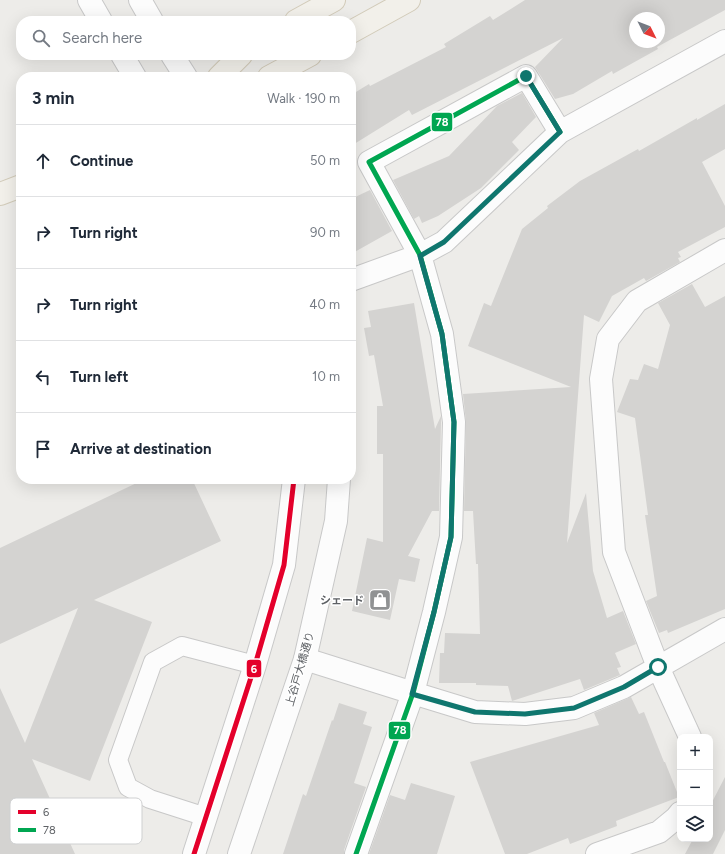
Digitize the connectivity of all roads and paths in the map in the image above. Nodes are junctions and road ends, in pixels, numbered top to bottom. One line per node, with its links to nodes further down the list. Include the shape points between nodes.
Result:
1 (89, 0): 5 (street)
2 (140, 0): 6 (street)
3 (334, 0): 7 (main road)
4 (409, 0): 8 (main road)
5 (98, 16)
6 (149, 16)
7 (305, 16)
8 (356, 29)
9 (725, 41): 18 (street)
10 (125, 60): 14 (street)
11 (175, 60): 15 (street)
12 (236, 60): 16 (main road)
13 (301, 60): 17 (main road)
14 (132, 72)
15 (183, 72)
16 (224, 72)
17 (278, 72)
18 (560, 132): 22 (street, via 444,242); 22 (street, via 526,76 369,162)
19 (16, 188): 20 (main road)
20 (0, 194)
21 (725, 250): 29 (street, via 637,301 608,339 601,379 614,552)
22 (420, 256): 23 (street); 30 (street, via 442,334 454,422 451,537)
23 (356, 278)
24 (293, 484): 28 (street, via 284,565)
25 (339, 484): 27 (street, 上谷戸大橋通り, via 336,521)
26 (725, 629): 29 (street)
27 (305, 660): 30 (street); 35 (street, 上谷戸大橋通り)
28 (255, 665): 32 (street); 32 (lane, via 182,646 153,662 118,760 128,786 150,799)
29 (658, 667): 30 (street, via 624,687 574,708 525,714 475,712); 31 (street)
30 (412, 694): 36 (street)
31 (689, 734)
32 (206, 817): 34 (street)
33 (677, 817): 37 (street, via 659,832)
34 (194, 854)
35 (239, 854)
36 (356, 854)
37 (597, 854)

